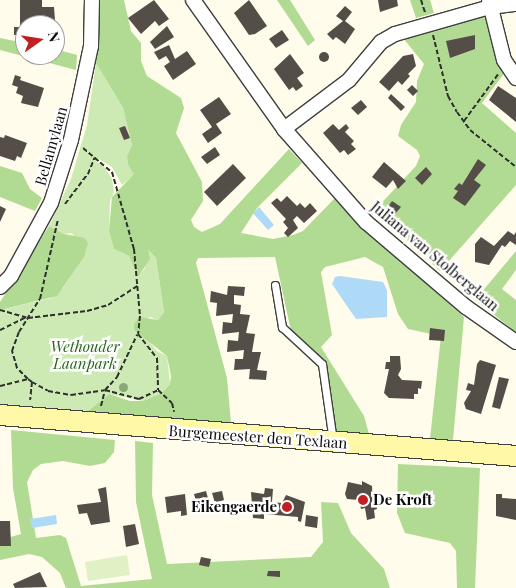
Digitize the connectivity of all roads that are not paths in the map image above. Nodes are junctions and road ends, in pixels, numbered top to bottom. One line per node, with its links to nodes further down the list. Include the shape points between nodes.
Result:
1 (92, 0): 9 (street, Bellamylaan, via 90,56 71,140 51,203 11,276)
2 (192, 0): 7 (street, Juliana van Stolberglaan)
3 (504, 0): 4 (street)
4 (490, 4): 5 (street); 6 (street, via 506,64); 7 (street, via 395,34 380,42 349,80)
5 (516, 4)
6 (516, 78)
7 (284, 129): 10 (street, Juliana van Stolberglaan, via 366,222 466,307)
8 (275, 285): 12 (lane, via 282,327 322,364)
9 (0, 287)
10 (516, 342)
11 (0, 415): 12 (street, Burgemeester den Texlaan)
12 (334, 443): 13 (street, Burgemeester den Texlaan)
13 (516, 456)

